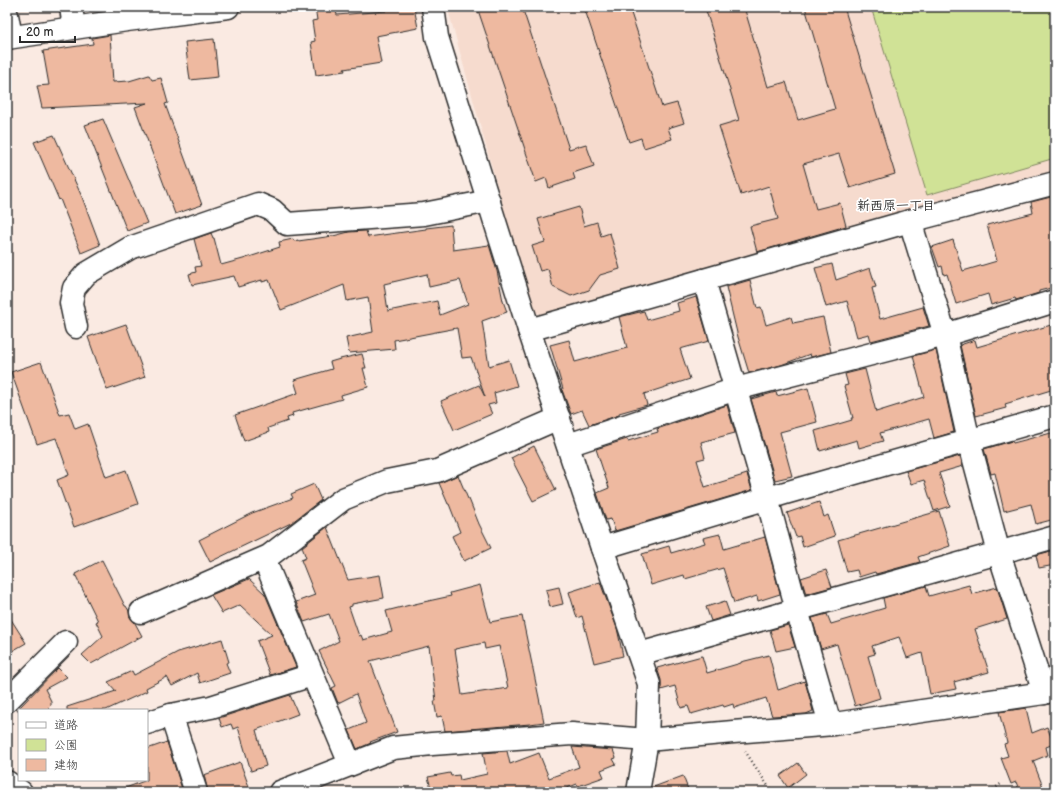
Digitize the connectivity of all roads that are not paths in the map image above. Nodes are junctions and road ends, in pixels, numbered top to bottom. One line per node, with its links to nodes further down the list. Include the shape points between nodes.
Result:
1 (228, 7): 3 (street)
2 (433, 7): 8 (street, via 438,37)
3 (126, 13): 5 (street)
4 (7, 15): 6 (street)
5 (72, 17): 6 (street)
6 (9, 37)
7 (1055, 183): 9 (street)
8 (489, 201): 12 (street, via 424,214 287,224 272,210 258,204 130,248 86,274 74,288 71,303); 13 (street)
9 (910, 221): 10 (street); 14 (street)
10 (704, 280): 13 (street); 15 (street)
11 (1055, 301): 14 (street)
12 (76, 326)
13 (529, 330): 17 (street)
14 (945, 335): 15 (street); 18 (street)
15 (736, 389): 19 (street); 20 (street)
16 (1055, 416): 18 (street)
17 (559, 418): 19 (street); 24 (street, via 437,471 387,481 343,499)
18 (969, 441): 20 (street); 23 (street)
19 (568, 445): 22 (street)
20 (767, 498): 22 (street); 25 (street)
21 (1055, 537): 23 (street)
22 (602, 548): 28 (street)
23 (999, 553): 25 (street); 30 (street)
24 (264, 558): 26 (street); 29 (street)
25 (797, 610): 28 (street); 34 (street)
26 (141, 612)
27 (66, 642): 31 (street)
28 (639, 654): 35 (street, via 649,684)
29 (312, 675): 32 (street, via 211,707); 36 (street)
30 (1049, 691): 34 (street)
31 (7, 701)
32 (171, 715): 33 (street); 39 (street)
33 (148, 723)
34 (830, 724): 35 (street)
35 (647, 740): 36 (street, via 572,734 432,744 393,748); 41 (street)
36 (350, 764): 40 (street)
37 (7, 782): 38 (street)
38 (22, 792)
39 (196, 792)
40 (280, 792)
41 (638, 792)

